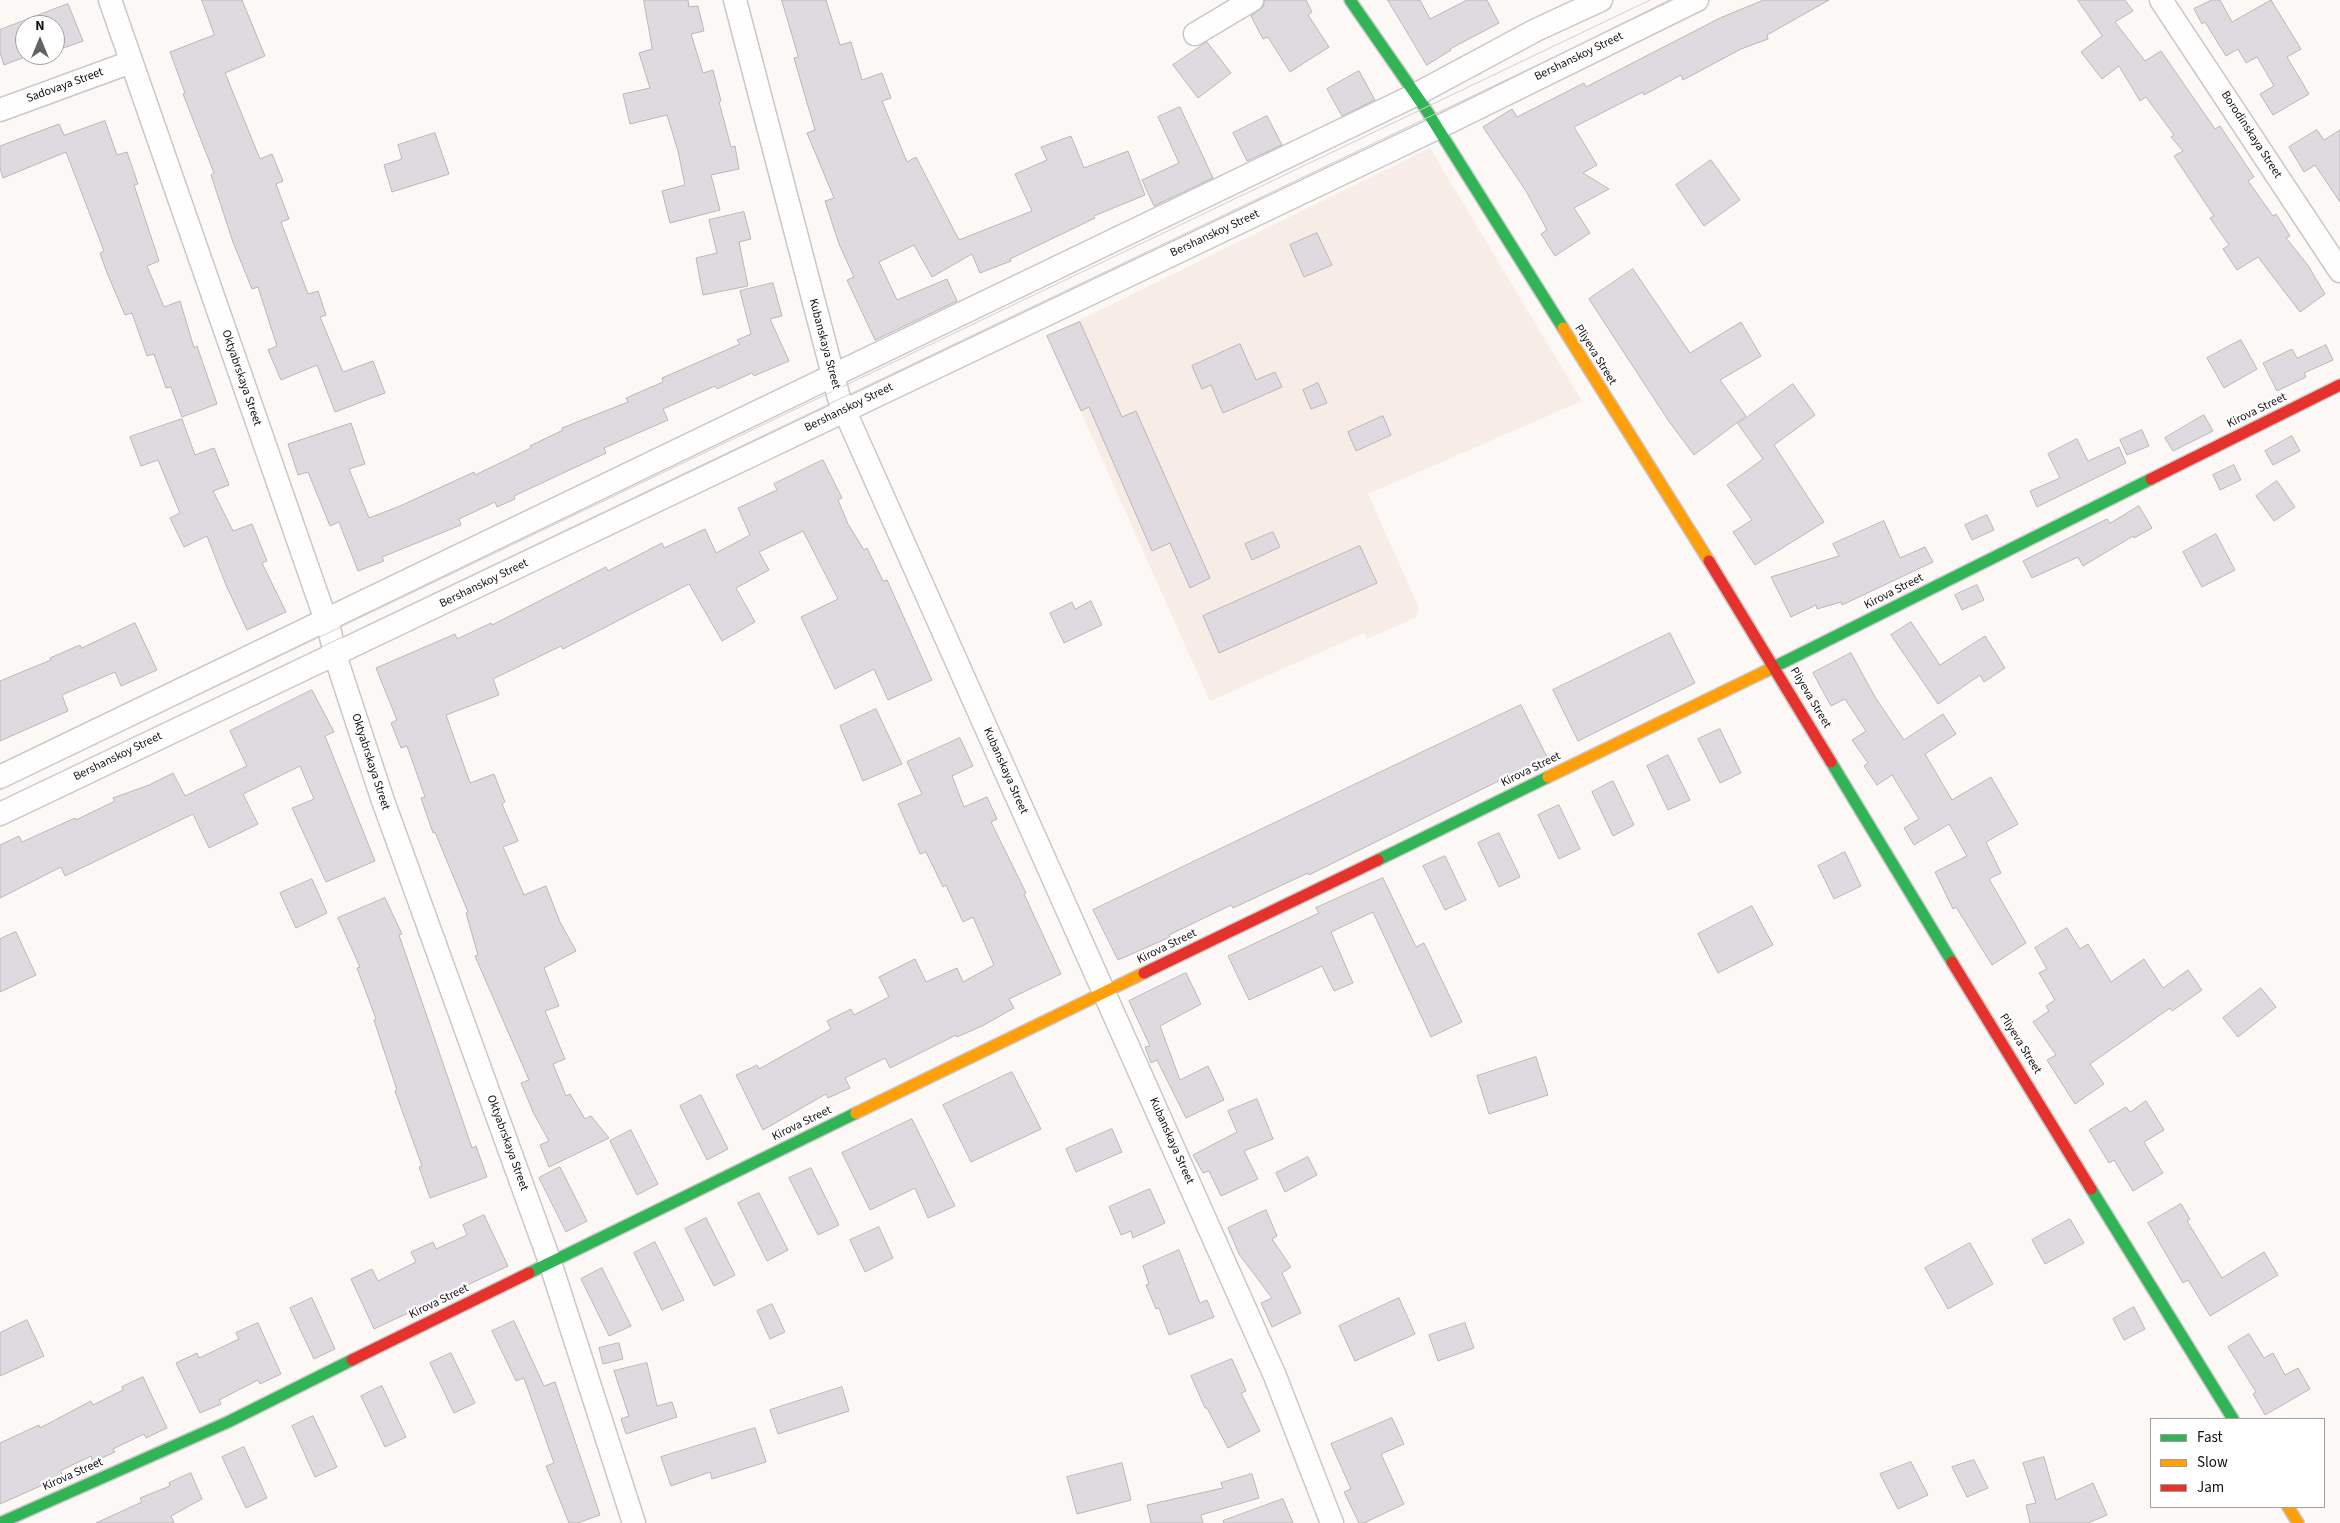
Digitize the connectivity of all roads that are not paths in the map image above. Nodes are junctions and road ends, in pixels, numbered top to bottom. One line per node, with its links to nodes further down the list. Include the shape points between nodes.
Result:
1 (110, 0): 9 (street, Oktyabrskaya Street)
2 (735, 0): 14 (street, Kubanskaya Street)
3 (1252, 0): 8 (street)
4 (1350, 0): 10 (street, Pliyeva Street)
5 (1601, 0): 10 (street, via 1536,30)
6 (1697, 0): 12 (street, Bershanskoy Street)
7 (2161, 0): 13 (street, Borodinskaya Street)
8 (1195, 34)
9 (131, 62): 11 (street, Sadovaya Street); 17 (street, Oktyabrskaya Street)
10 (1415, 95): 12 (street, Pliyeva Street); 14 (street)
11 (0, 110)
12 (1436, 128): 16 (street, Bershanskoy Street); 19 (street, Pliyeva Street)
13 (2340, 271)
14 (831, 375): 16 (street, Kubanskaya Street); 17 (street)
15 (2340, 385): 19 (street, Kirova Street)
16 (844, 410): 18 (street, Bershanskoy Street); 22 (street, Kubanskaya Street)
17 (325, 618): 18 (street, Oktyabrskaya Street); 20 (street)
18 (335, 654): 21 (street, Bershanskoy Street); 23 (street, Oktyabrskaya Street, via 382,798)
19 (1775, 667): 22 (street, Kirova Street); 24 (street, Pliyeva Street, via 1913,899)
20 (0, 776)
21 (0, 814)
22 (1105, 992): 23 (street, Kirova Street); 28 (street, Kubanskaya Street, via 1275,1376)
23 (550, 1262): 26 (street, Kirova Street, via 228,1422); 27 (street, Oktyabrskaya Street)
24 (2232, 1418)
25 (2289, 1508): 29 (street)
26 (0, 1523)
27 (634, 1523)
28 (1332, 1523)
29 (2298, 1523)

